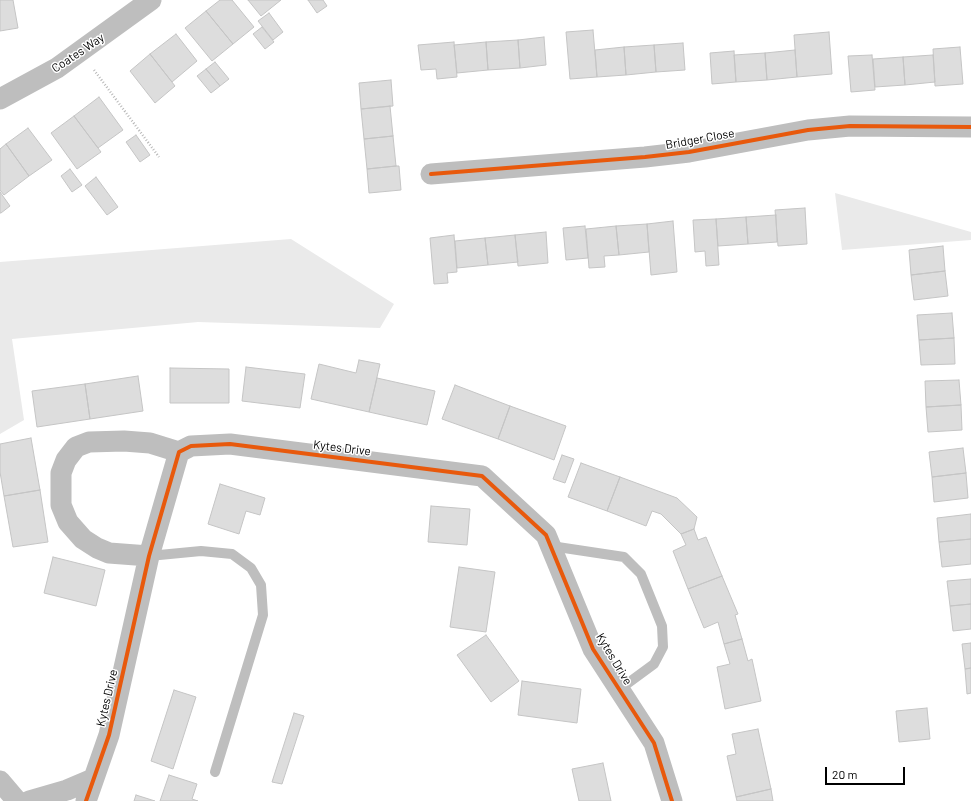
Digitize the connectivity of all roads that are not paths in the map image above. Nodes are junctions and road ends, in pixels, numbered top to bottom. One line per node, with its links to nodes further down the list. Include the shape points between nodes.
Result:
1 (151, 0): 2 (street, Coates Way, via 57,68)
2 (0, 98)
3 (971, 127): 4 (street, Bridger Close, via 850,126 808,130 689,152)
4 (431, 174)
5 (179, 452): 6 (street, Kytes Drive, via 199,445 230,444 482,476 546,535); 7 (street, Kytes Drive); 7 (street, via 150,443 89,442 76,447 66,460 61,473 61,506 68,522 83,539 109,553)
6 (551, 546): 8 (street, Kytes Drive, via 593,649); 8 (lane, via 624,557 641,574 662,626 663,647 654,664)
7 (149, 556): 9 (lane, via 201,551 232,554 251,568 261,585 263,615); 10 (street, Kytes Drive, via 109,735)
8 (620, 689): 15 (street, Kytes Drive, via 654,743)
9 (215, 772)
10 (93, 779): 13 (street); 14 (street, Kytes Drive)
11 (0, 781): 12 (street)
12 (17, 801)
13 (29, 801)
14 (86, 801)
15 (672, 801)

